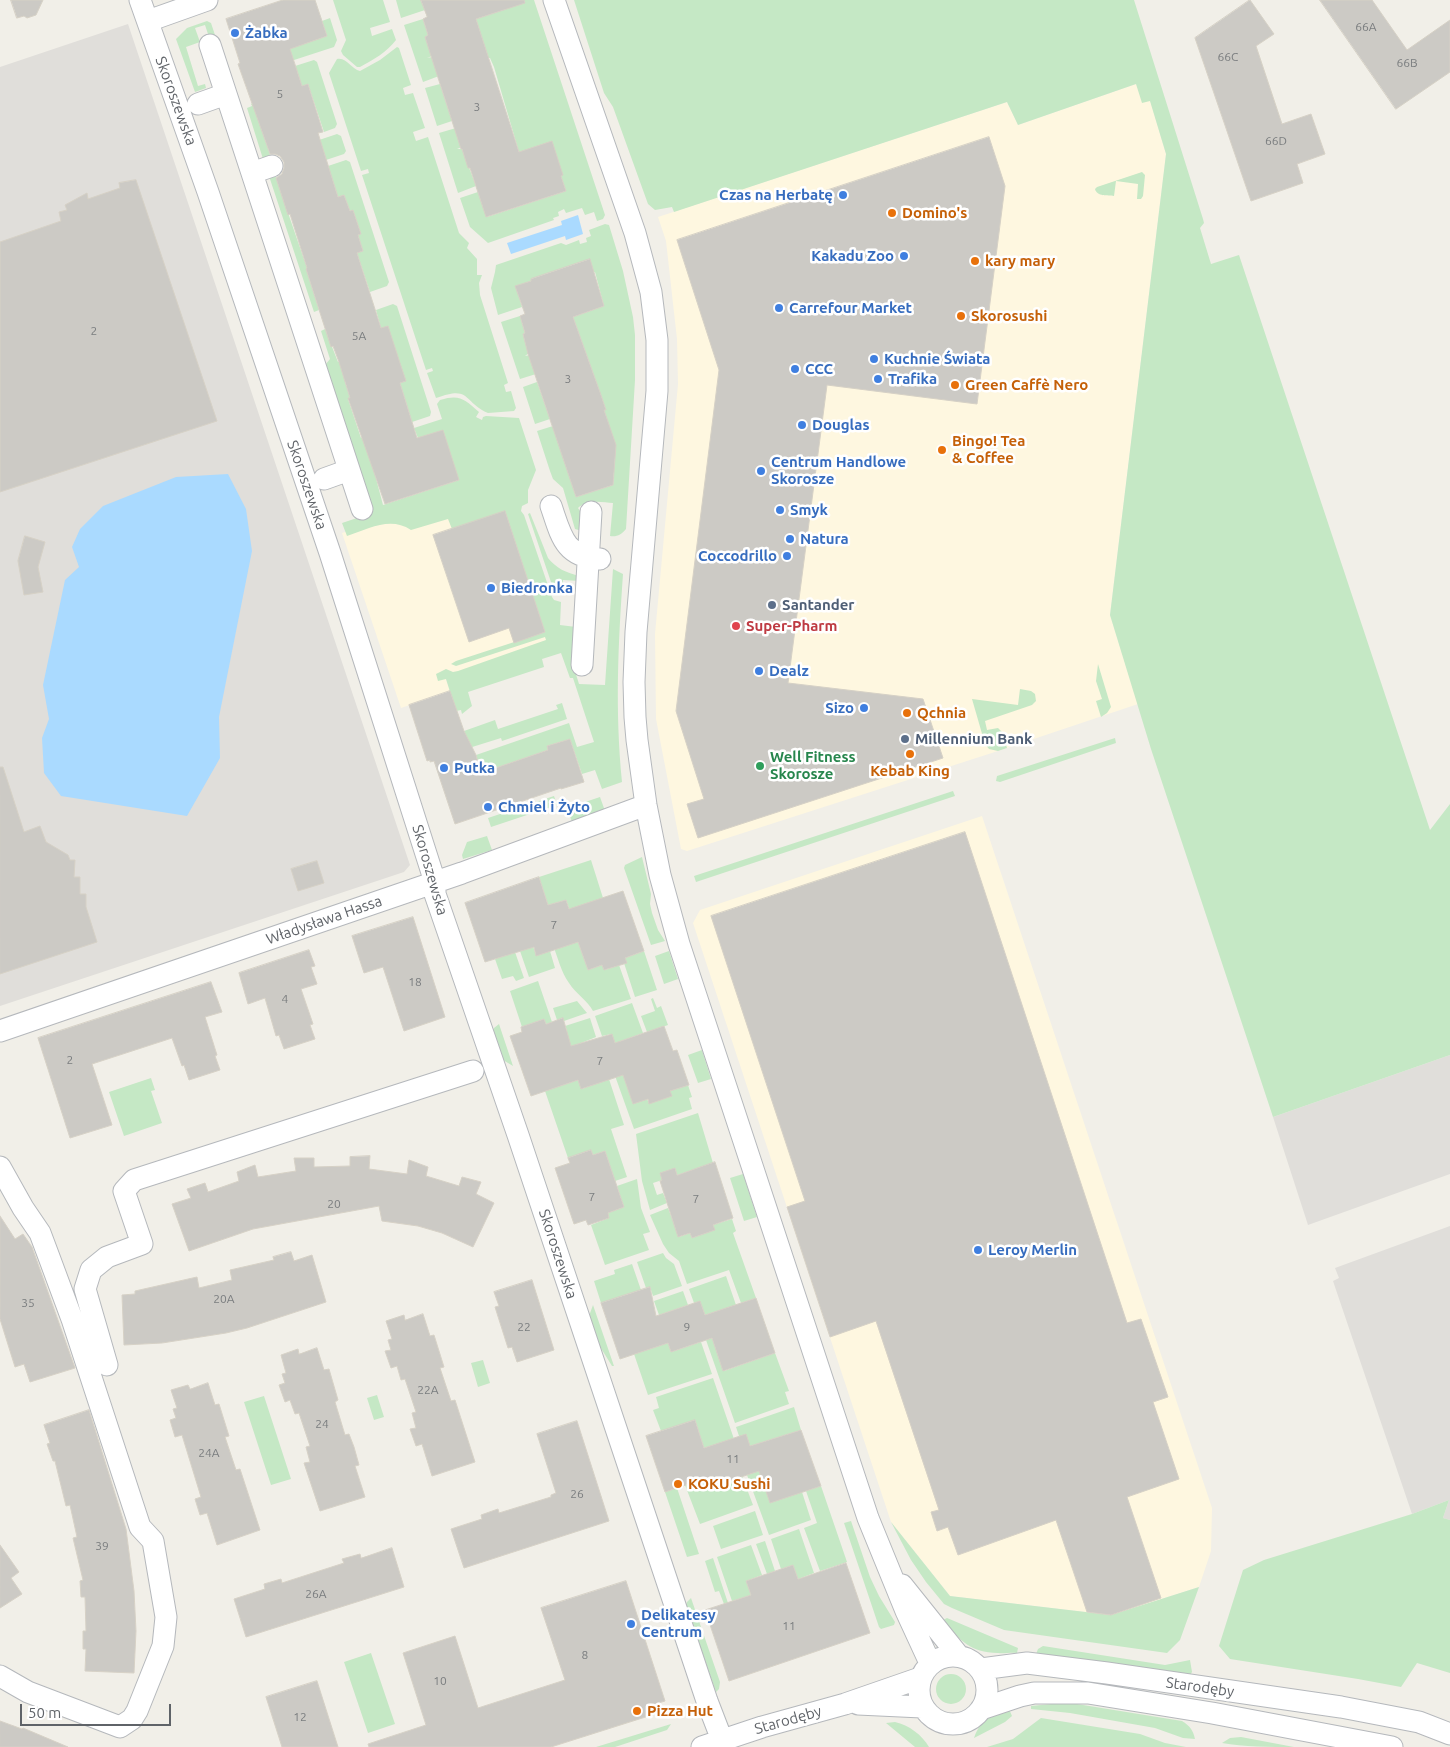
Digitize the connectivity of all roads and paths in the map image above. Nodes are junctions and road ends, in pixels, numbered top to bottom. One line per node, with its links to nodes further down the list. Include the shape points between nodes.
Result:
1 (140, 0): 4 (street, Skoroszewska)
2 (207, 0): 4 (street)
3 (554, 0): 17 (street, via 634,233 651,292 657,340 634,682 637,740)
4 (148, 21): 18 (street, Skoroszewska, via 330,553)
5 (210, 45): 6 (street)
6 (226, 94): 7 (street); 9 (street)
7 (198, 104)
8 (272, 166): 9 (street)
9 (252, 173): 10 (street)
10 (349, 470): 11 (street); 13 (street)
11 (324, 479)
12 (551, 506): 15 (street, via 566,544 572,550)
13 (362, 509)
14 (592, 512): 15 (street)
15 (596, 559): 16 (street)
16 (582, 665)
17 (646, 805): 18 (street, Władysława Hassa); 23 (street, via 660,875 679,944)
18 (435, 882): 19 (street, Władysława Hassa); 34 (street, Skoroszewska, via 435,894)
19 (0, 1031)
20 (473, 1072): 22 (street, via 134,1180 124,1191 142,1244 108,1257 92,1270 85,1289)
21 (0, 1167): 27 (street, via 40,1233 72,1318 140,1527 153,1540 166,1617 163,1646 137,1711 120,1727 28,1692)
22 (107, 1364)
23 (886, 1565): 24 (street); 26 (street)
24 (958, 1655): 25 (street); 26 (street, via 944,1656)
25 (981, 1669): 30 (street, via 988,1689); 32 (street, Starodęby, via 1027,1663 1341,1707)
26 (925, 1671): 28 (street, Starodęby); 29 (street, via 918,1693)
27 (0, 1676)
28 (845, 1704): 29 (street, Starodęby); 34 (street, Starodęby)
29 (922, 1707): 30 (street, via 944,1723 958,1724 971,1719)
30 (981, 1709): 36 (street, Starodęby, via 1034,1693 1088,1692)
31 (1450, 1718): 32 (street, Starodęby)
32 (1420, 1722): 33 (street, Starodęby)
33 (1450, 1734)
34 (722, 1740): 35 (street, Starodęby)
35 (702, 1747)
36 (1392, 1747)

